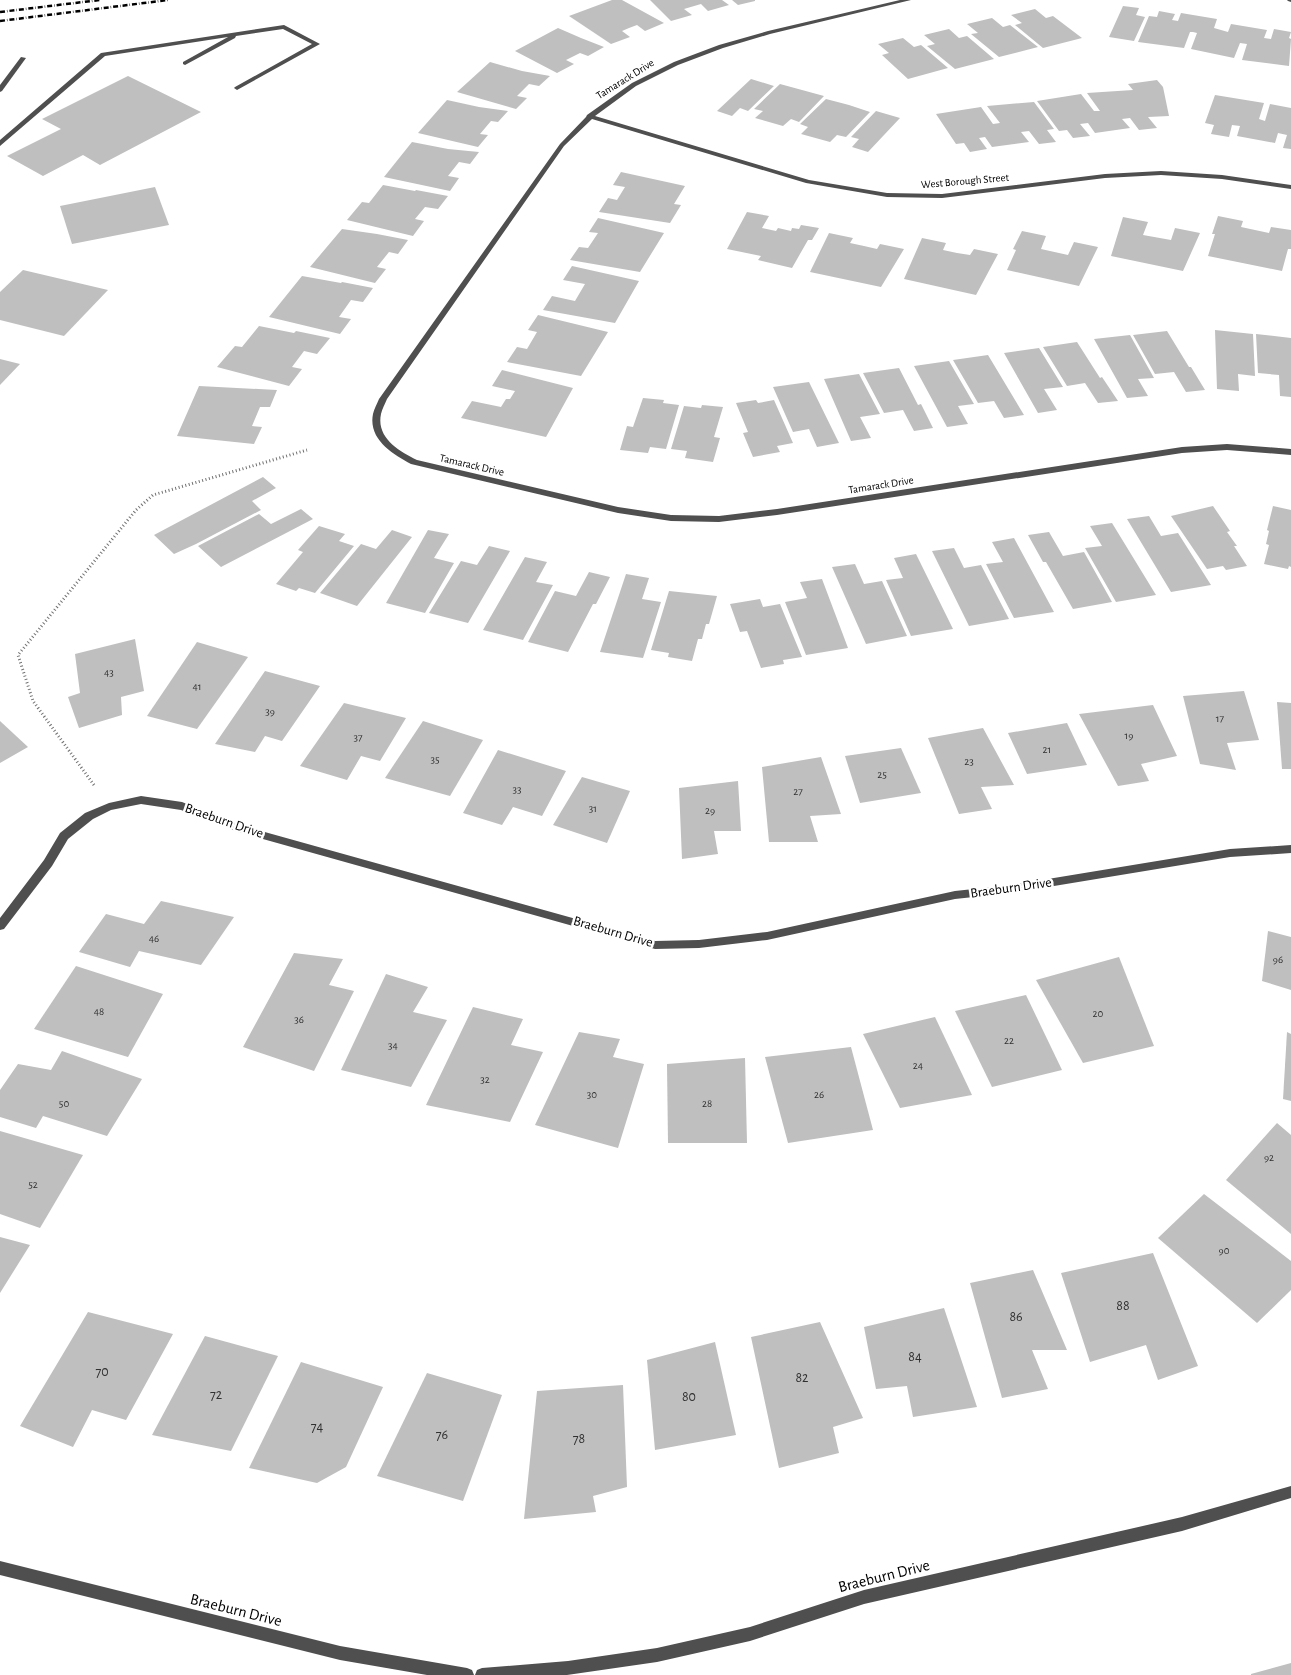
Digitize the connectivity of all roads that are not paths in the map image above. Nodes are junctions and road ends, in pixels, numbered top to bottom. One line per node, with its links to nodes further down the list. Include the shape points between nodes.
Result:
1 (908, 0): 7 (street, Tamarack Drive, via 704,52 642,79)
2 (240, 33): 4 (street); 5 (street, via 284,27 317,44); 8 (street, via 103,54)
3 (23, 58): 6 (street)
4 (185, 63)
5 (237, 88)
6 (0, 90)
7 (589, 116): 9 (street, West Borough Street, via 808,182 888,195 951,196 1142,174 1222,177); 10 (street, Tamarack Drive, via 562,145 383,398 377,414 377,429 384,442 397,453 433,468 618,510 671,518 705,519 777,512 1182,450 1227,447)
8 (0, 144)
9 (1291, 187)
10 (1291, 452)
11 (1291, 850): 12 (street, Braeburn Drive, via 1230,853 955,895 767,936 699,944 655,945 238,828 182,806 141,800 109,806 89,816 64,836 48,863)
12 (0, 926)
13 (1291, 1492): 16 (street, Braeburn Drive, via 1182,1524 864,1597 750,1634 657,1655 568,1668)
14 (0, 1568): 15 (street, Braeburn Drive, via 340,1654)
15 (466, 1675)
16 (482, 1675)

